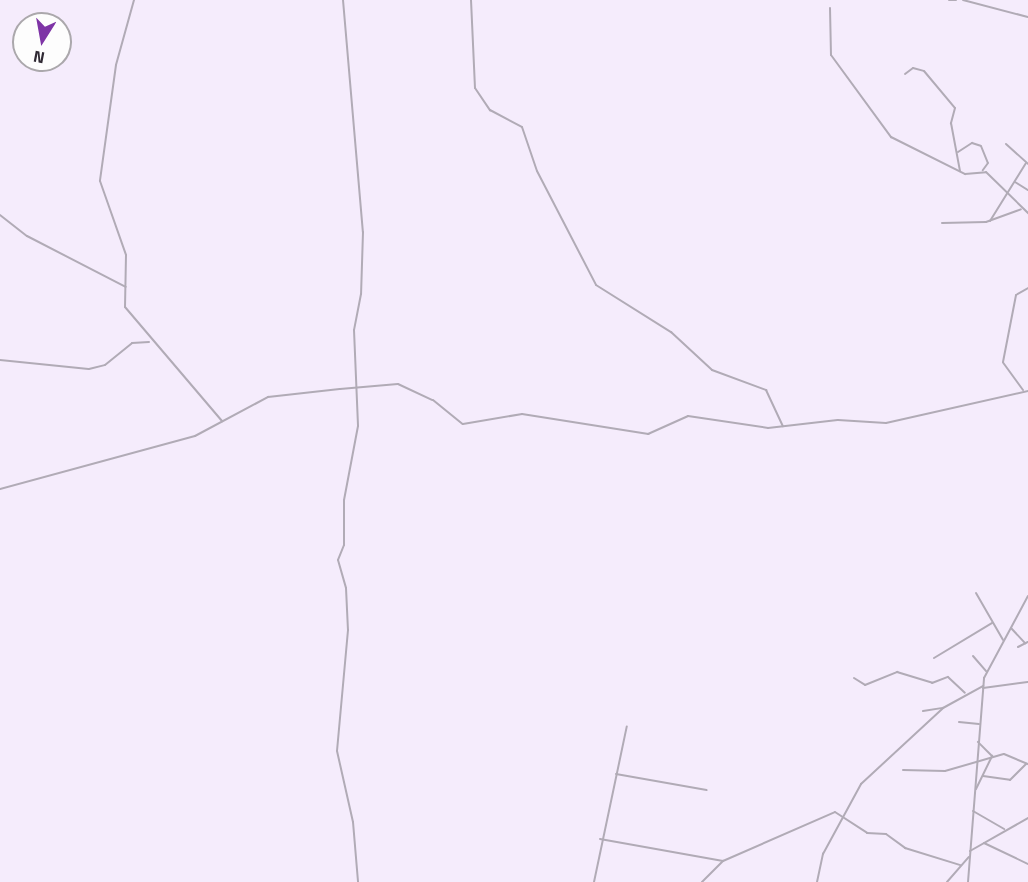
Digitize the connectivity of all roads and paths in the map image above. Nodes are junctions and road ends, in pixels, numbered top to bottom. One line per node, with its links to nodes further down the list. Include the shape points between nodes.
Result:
1 (134, 0): 24 (street, via 116,64 100,180 126,255)
2 (343, 0): 28 (street, via 363,232 361,294 354,330)
3 (471, 0): 32 (street, via 476,88 490,110 522,127 537,171 596,285 671,332 712,370 766,390)
4 (949, 0): 5 (street)
5 (956, 0)
6 (963, 0): 8 (street)
7 (830, 8): 13 (street, via 831,55 883,128 916,153)
8 (1028, 16)
9 (905, 74): 11 (street, via 913,68 924,71 955,108 951,123)
10 (1006, 144): 12 (street)
11 (958, 152): 13 (street); 14 (street, via 972,143 981,146 988,163)
12 (1027, 163): 15 (street)
13 (960, 171): 14 (street)
14 (983, 171): 17 (street)
15 (1014, 182): 16 (street); 17 (street)
16 (1028, 190)
17 (1009, 194): 19 (street); 22 (street)
18 (1028, 207): 19 (street)
19 (1022, 210): 20 (street); 22 (street)
20 (1028, 213)
21 (0, 215): 24 (street, via 27,236)
22 (990, 221): 23 (street)
23 (942, 223)
24 (126, 287): 26 (street, via 126,314)
25 (1028, 288): 29 (street, via 1016,295 1003,362)
26 (152, 343): 27 (street, via 132,343 105,365 89,369); 31 (street)
27 (0, 360)
28 (355, 388): 31 (street, via 268,397); 32 (street, via 401,385 469,424 518,414 648,434 690,416); 73 (street, via 358,432 344,500 344,545 338,559 348,630 336,751 353,822)
29 (1023, 390): 30 (street); 32 (street, via 886,423 838,420)
30 (1028, 391)
31 (222, 421): 33 (street, via 195,436)
32 (785, 427)
33 (0, 489)
34 (976, 593): 36 (street)
35 (1028, 596): 37 (street)
36 (993, 623): 38 (street); 42 (street)
37 (1010, 628): 38 (street); 39 (street)
38 (1003, 640): 43 (street)
39 (1027, 643): 40 (street)
40 (1018, 647)
41 (973, 656): 43 (street)
42 (934, 658)
43 (986, 671): 46 (street)
44 (854, 678): 47 (street, via 865,685 897,672 932,683 948,677)
45 (1028, 682): 46 (street)
46 (983, 687): 47 (street); 51 (street)
47 (965, 693): 48 (street)
48 (943, 708): 49 (street); 63 (street, via 874,770)
49 (923, 711)
50 (959, 722): 51 (street)
51 (979, 723): 53 (street)
52 (627, 726): 58 (street)
53 (978, 742): 54 (street); 55 (street)
54 (992, 756): 55 (street); 56 (street, via 1004,754); 59 (street)
55 (978, 759): 57 (street, via 936,772); 61 (street)
56 (1027, 764): 59 (street, via 1011,780)
57 (903, 770)
58 (616, 774): 60 (street); 66 (street)
59 (983, 776): 61 (street)
60 (707, 790)
61 (975, 791): 62 (street)
62 (973, 811): 65 (street); 68 (street)
63 (841, 815): 70 (street, via 816,817); 72 (street, via 867,833 886,834 905,848); 76 (street)
64 (1028, 818): 65 (street)
65 (1004, 829): 67 (street)
66 (600, 839): 70 (street); 74 (street)
67 (984, 843): 68 (street); 71 (street)
68 (970, 851): 69 (street)
69 (969, 858): 72 (street); 78 (street)
70 (723, 861): 75 (street)
71 (1028, 864)
72 (960, 865): 77 (street)
73 (358, 882)
74 (594, 882)
75 (702, 882)
76 (817, 882)
77 (947, 882)
78 (968, 882)

